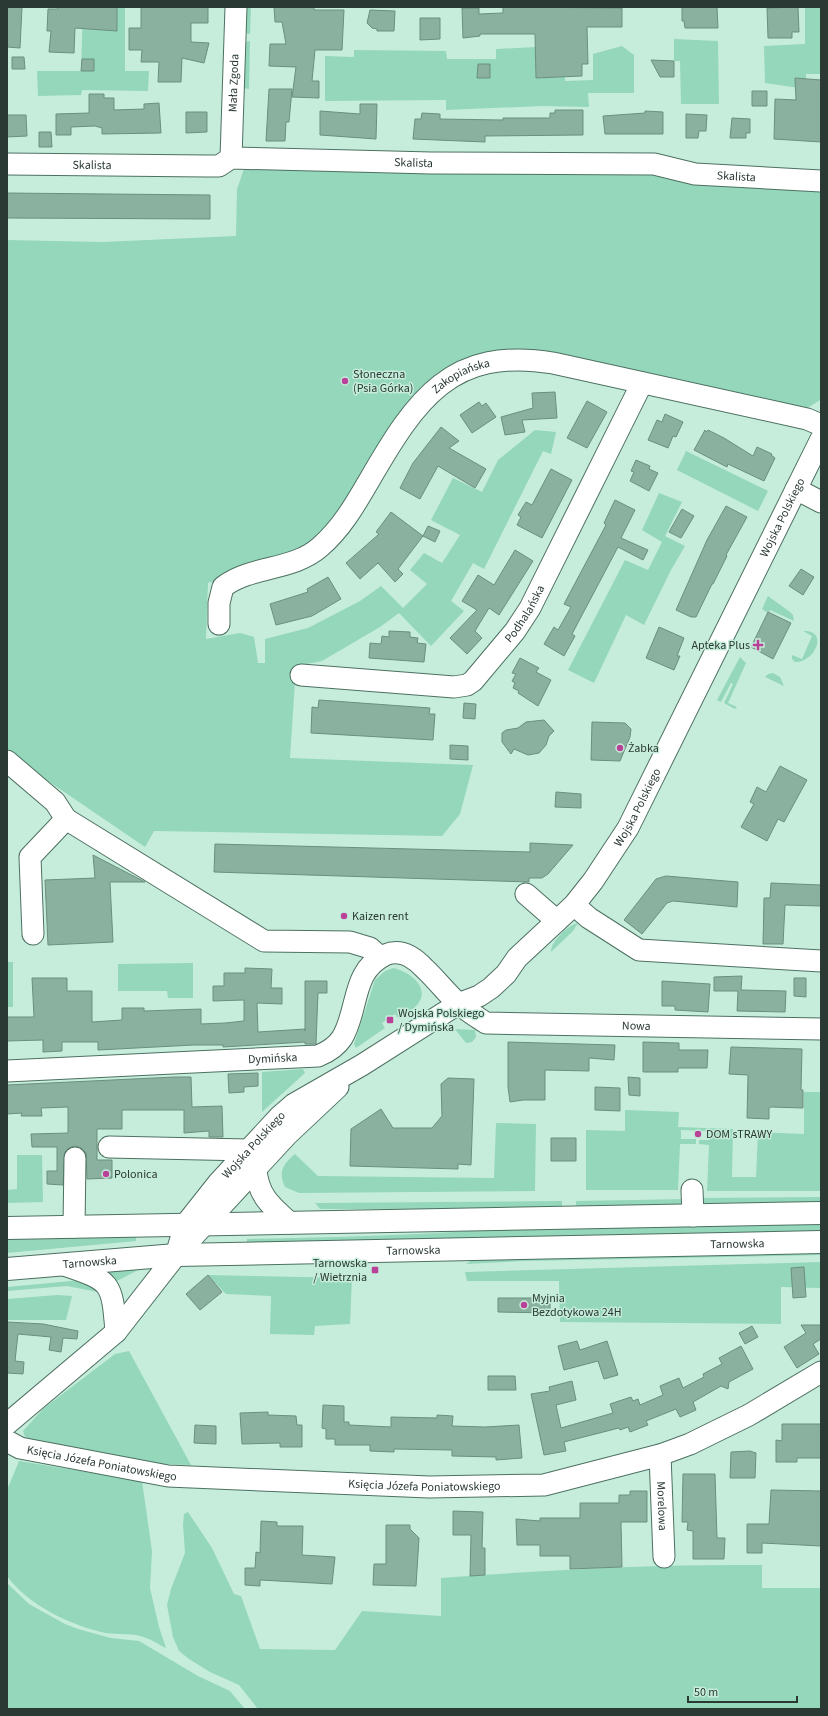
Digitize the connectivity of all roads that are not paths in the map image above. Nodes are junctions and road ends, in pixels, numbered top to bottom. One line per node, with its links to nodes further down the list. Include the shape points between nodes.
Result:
1 (236, 7): 2 (street, Mała Zgoda)
2 (231, 158): 3 (street, Skalista, via 219,166); 4 (street, Skalista, via 431,163 654,164 694,174)
3 (7, 164)
4 (821, 181)
5 (642, 383): 6 (street, Zakopiańska, via 807,419); 10 (street, Zakopiańska, via 534,360 498,361 462,372 438,386 410,415 357,501 327,540 311,553 278,568 263,570 234,580 223,587 219,603); 11 (street, Podhalańska, via 530,608 515,631 470,684 454,687)
6 (821, 425)
7 (821, 439): 8 (street, Wojska Polskiego)
8 (796, 489): 9 (street); 15 (street, Wojska Polskiego, via 628,828 593,881)
9 (821, 502)
10 (219, 624)
11 (300, 675)
12 (7, 761): 13 (street, via 55,802)
13 (66, 819): 17 (street, via 30,857); 18 (street, via 264,941 350,942 370,948)
14 (526, 894): 16 (street)
15 (574, 904): 16 (street, Wojska Polskiego); 19 (street, via 589,918 639,950)
16 (557, 921): 20 (street, Wojska Polskiego, via 517,958 506,974 491,988)
17 (33, 934)
18 (380, 958): 20 (street, Dymińska, via 388,954 408,955 439,981); 23 (street, Dymińska, via 366,969 343,1037 330,1051 318,1056)
19 (821, 961)
20 (458, 1004): 21 (street, Nowa, via 486,1023 493,1024); 22 (street, Wojska Polskiego)
21 (821, 1029)
22 (362, 1065): 25 (street, Wojska Polskiego, via 294,1104); 27 (street, Wojska Polskiego, via 287,1135)
23 (7, 1071)
24 (109, 1147): 25 (street)
25 (248, 1150): 32 (street, Wojska Polskiego, via 215,1187)
26 (75, 1158): 33 (street)
27 (256, 1169): 31 (street, via 257,1182 269,1204); 32 (street, Wojska Polskiego)
28 (692, 1190): 30 (street)
29 (821, 1213): 30 (main road)
30 (693, 1216): 31 (main road)
31 (290, 1223): 32 (main road)
32 (196, 1225): 33 (main road); 36 (street, Wojska Polskiego)
33 (74, 1227): 34 (main road)
34 (7, 1228)
35 (821, 1242): 36 (main road, Tarnowska)
36 (176, 1255): 37 (main road, Tarnowska); 39 (street, Wojska Polskiego)
37 (64, 1265): 38 (main road, Tarnowska); 39 (street, via 94,1275 108,1286 113,1300)
38 (7, 1270)
39 (116, 1332): 41 (street, Wojska Polskiego)
40 (821, 1372): 43 (street, Księcia Józefa Poniatowskiego, via 749,1415 690,1444)
41 (7, 1424)
42 (7, 1441): 43 (street, Księcia Józefa Poniatowskiego, via 20,1448 160,1475 429,1487 544,1484)
43 (660, 1455): 44 (street, Morelowa)
44 (664, 1557)

